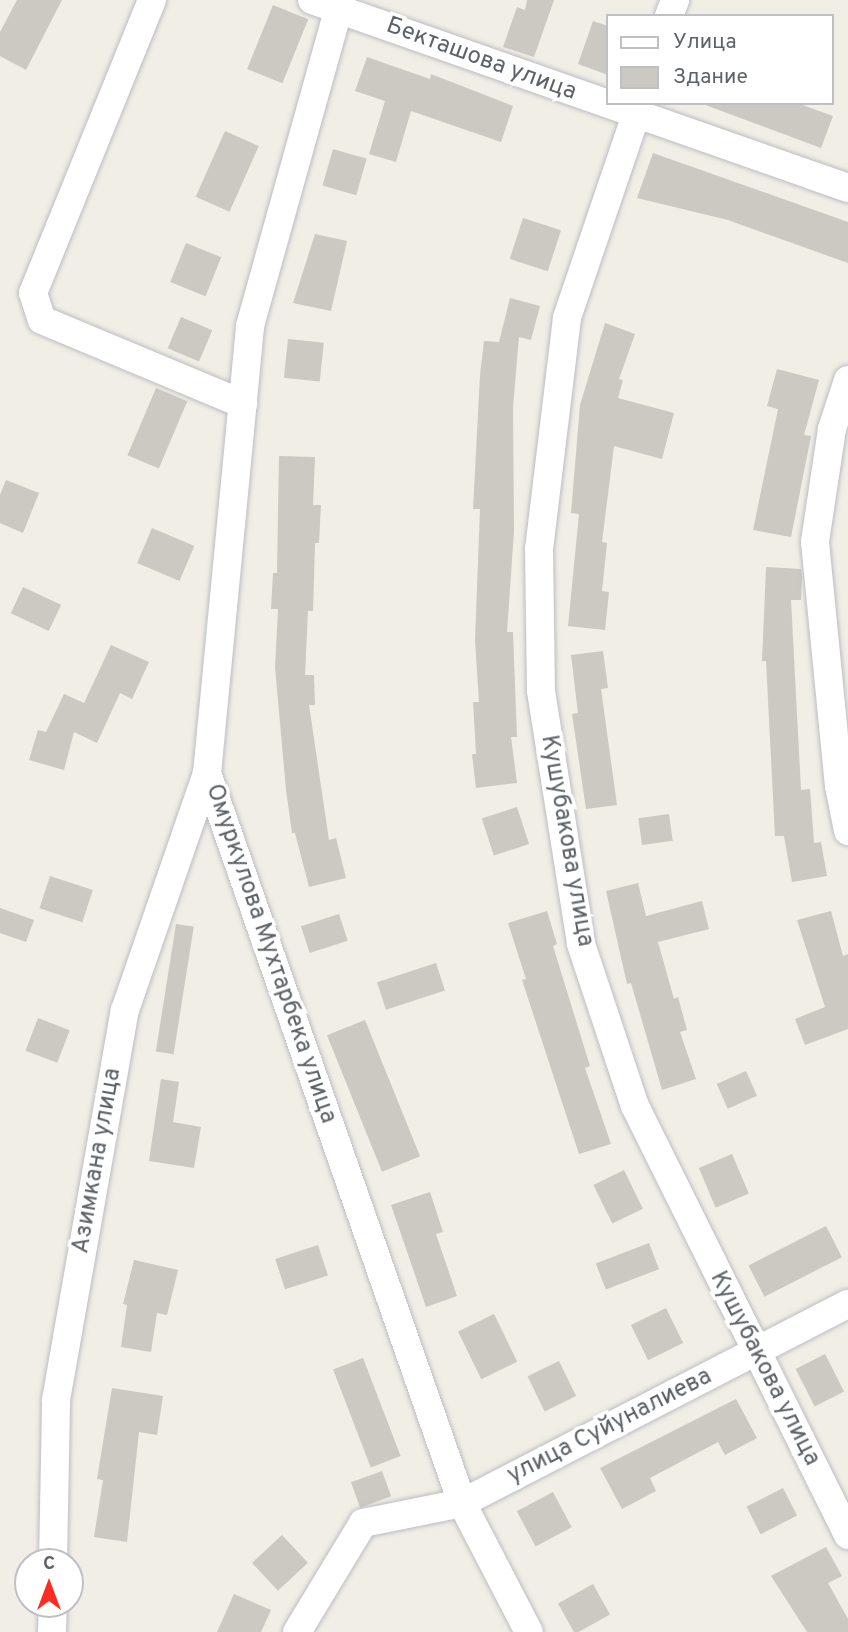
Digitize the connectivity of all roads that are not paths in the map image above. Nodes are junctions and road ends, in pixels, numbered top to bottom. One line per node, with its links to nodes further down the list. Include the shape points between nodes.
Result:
1 (152, 0): 7 (street, via 33,293 42,320)
2 (330, 3): 3 (street, Бекташова улица); 7 (street, Омуркулова Мухтарбека улица, via 250,327)
3 (606, 99)
4 (637, 110): 5 (street, Бекташова улица); 11 (street, Кушубакова улица, via 567,318 539,548 541,691 581,944 635,1105)
5 (848, 188)
6 (848, 380): 9 (street, via 832,429 815,541 839,786)
7 (243, 404): 8 (street, Омуркулова Мухтарбека улица)
8 (207, 773): 12 (street, Омуркулова Мухтарбека улица); 14 (street, Азимкана улица, via 125,1010 57,1400)
9 (848, 831)
10 (848, 1304): 11 (street, улица Суйуналиева)
11 (754, 1353): 12 (street, улица Суйуналиева); 13 (street, Кушубакова улица)
12 (462, 1503): 15 (street, улица Суйуналиева, via 363,1523); 16 (street, Омуркулова Мухтарбека улица)
13 (848, 1535)
14 (53, 1548)
15 (297, 1632)
16 (529, 1632)

